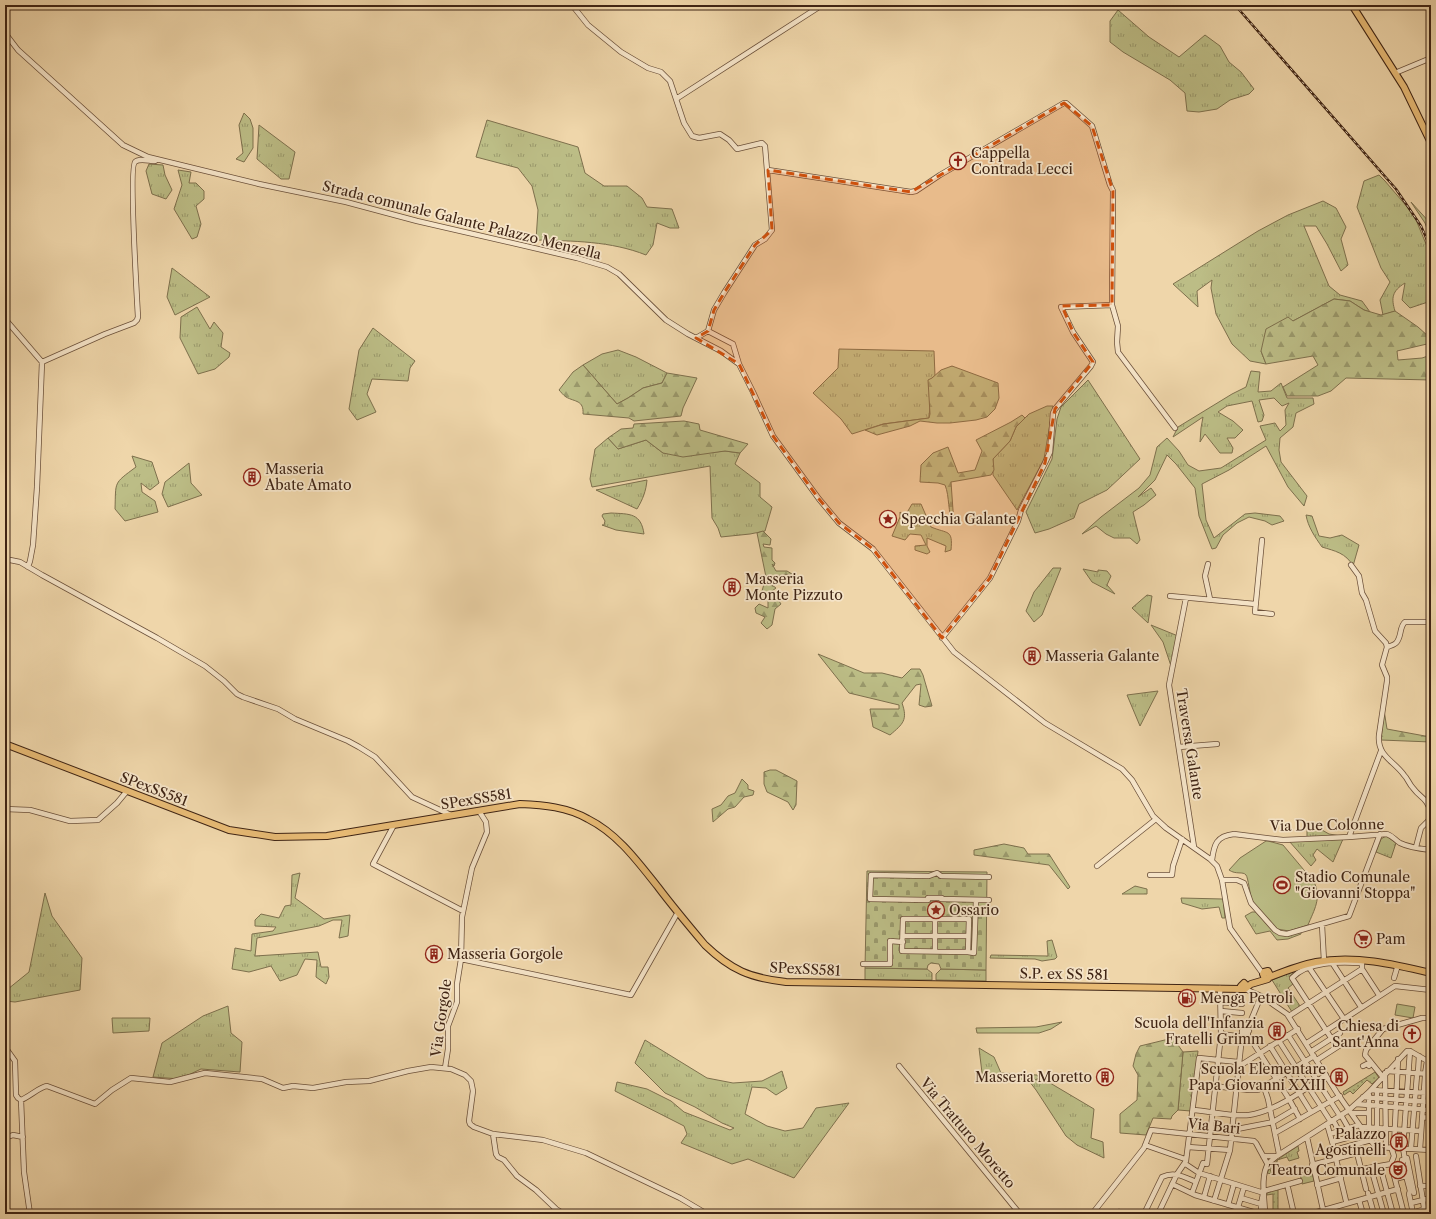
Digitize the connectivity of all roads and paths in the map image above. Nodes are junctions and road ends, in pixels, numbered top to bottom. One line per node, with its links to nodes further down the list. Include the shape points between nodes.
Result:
1 (572, 5): 7 (street, via 588,26 621,52 648,68 661,72 670,81)
2 (822, 5): 7 (street)
3 (1351, 6): 6 (main road)
4 (5, 33): 9 (street, Strada comunale Galante Palazzo Menzella, via 18,50 123,145)
5 (1431, 58): 6 (street)
6 (1395, 73): 8 (main road)
7 (676, 99): 10 (street, via 684,123 692,136 699,138 720,134 738,149 762,143 765,146)
8 (1431, 143)
9 (161, 161): 14 (street, Strada comunale Galante Palazzo Menzella, via 346,202 607,267 619,274 666,320); 15 (street, via 139,159 133,164 137,320)
10 (768, 170): 11 (street, via 916,191 1066,103 1092,126 1113,191); 13 (street, via 772,230 765,239 755,245 724,293 714,310)
11 (1112, 305): 17 (street, via 1118,326 1118,352); 29 (street, via 1061,307 1073,332 1093,362 1055,409 1050,452 990,578)
12 (5, 319): 15 (street)
13 (708, 331): 14 (street); 16 (street, via 733,344)
14 (696, 338): 16 (street, Strada comunale Galante Palazzo Menzella)
15 (42, 362): 22 (street, via 37,487 33,544)
16 (739, 364): 29 (street, Strada comunale Galante Palazzo Menzella, via 772,436 818,499 839,523 873,549)
17 (1175, 428)
18 (1262, 540): 26 (street)
19 (5, 558): 22 (street)
20 (1208, 564): 25 (street, via 1205,576)
21 (1351, 566): 30 (street, via 1359,576 1375,631)
22 (28, 567): 39 (street, via 198,662 242,697 278,708 359,747 375,757 412,797)
23 (1170, 596): 24 (street)
24 (1186, 598): 25 (street); 33 (street, Traversa Galante, via 1169,685)
25 (1210, 599): 26 (street)
26 (1256, 604): 27 (street, via 1255,612)
27 (1272, 614)
28 (1431, 622): 30 (street, via 1406,622 1402,625 1396,643)
29 (942, 638): 41 (street, Strada comunale Galante Palazzo Menzella, via 954,652 1045,723 1122,768)
30 (1387, 647): 34 (street, via 1382,665 1387,681 1378,741)
31 (5, 744): 35 (main road, SPexSS581)
32 (1217, 744): 33 (street)
33 (1179, 747): 46 (street, Traversa Galante)
34 (1381, 751): 38 (street, via 1426,800); 44 (street)
35 (127, 791): 36 (street, via 98,820 70,821 30,810); 42 (main road, SPexSS581, via 230,830 258,835 286,838 327,836)
36 (5, 809)
37 (479, 811): 39 (main road, SPexSS581); 56 (street, Via Gorgole, via 486,822 487,832 472,868); 57 (main road, SPexSS581, via 520,804 540,805 588,818 602,827 632,855)
38 (1431, 813)
39 (453, 816): 42 (main road, SPexSS581)
40 (1431, 816): 47 (street, via 1421,828)
41 (1156, 819): 45 (street, Strada comunale Galante Palazzo Menzella); 50 (street)
42 (394, 825): 56 (street, via 373,864)
43 (1380, 834): 44 (street, Via Due Colonne); 47 (street, Via Due Colonne, via 1387,834 1399,843); 59 (street, via 1349,916)
44 (1349, 837): 49 (street, Via Due Colonne, via 1283,840 1226,835 1218,840)
45 (1182, 839): 46 (street, Strada comunale Galante Palazzo Menzella); 51 (street, via 1172,875)
46 (1194, 847): 49 (street, Strada comunale Galante Palazzo Menzella)
47 (1416, 848): 48 (street, Via Due Colonne)
48 (1431, 850)
49 (1212, 860): 53 (street, Strada comunale Galante Palazzo Menzella)
50 (1097, 866)
51 (1150, 875)
52 (989, 877): 54 (street, via 940,876 936,872 929,876 870,875 870,899)
53 (1222, 880): 59 (street, via 1237,880 1244,883 1251,903 1280,933 1287,934); 75 (street, Strada comunale Galante Palazzo Menzella, via 1230,928)
54 (976, 900): 55 (street); 65 (street, via 974,952)
55 (989, 900)
56 (463, 911): 66 (street, Via Gorgole)
57 (678, 912): 66 (street, via 631,995); 78 (main road, SPexSS581, via 716,956 750,976 786,982)
58 (935, 919): 60 (street, via 903,919); 61 (street); 62 (street, via 969,919)
59 (1322, 925): 67 (street)
60 (903, 936): 61 (street); 63 (street)
61 (935, 936): 62 (street); 64 (street)
62 (968, 936): 65 (street)
63 (902, 942): 64 (street, via 902,951); 69 (street, via 890,942 890,964)
64 (935, 951): 65 (street)
65 (968, 952)
66 (461, 959): 123 (street, Via Gorgole, via 457,1002 448,1026)
67 (1324, 961): 68 (main road); 71 (main road)
68 (1362, 962): 70 (street); 73 (street); 74 (main road, via 1389,964)
69 (864, 964)
70 (1333, 964): 71 (street); 77 (street)
71 (1308, 966): 75 (main road); 82 (street); 87 (street, via 1292,978)
72 (1397, 968): 76 (street)
73 (1362, 969): 77 (street); 83 (street)
74 (1431, 973)
75 (1266, 975): 79 (main road)
76 (1394, 978)
77 (1344, 980): 82 (street); 88 (street)
78 (900, 984): 80 (main road, S.P. ex SS 581)
79 (1245, 986): 80 (main road, S.P. ex SS 581); 84 (street)
80 (1220, 988): 85 (street)
81 (1431, 990): 83 (street, via 1395,986)
82 (1326, 992): 87 (street); 93 (street)
83 (1379, 995): 88 (street)
84 (1261, 996): 91 (street); 95 (street)
85 (1221, 1002): 86 (street); 89 (street)
86 (1242, 1004)
87 (1308, 1004): 91 (street); 97 (street)
88 (1361, 1007): 93 (street)
89 (1221, 1011): 90 (street); 94 (street)
90 (1242, 1013)
91 (1289, 1016): 96 (street)
92 (1431, 1018): 127 (street, via 1422,1018 1383,1029 1364,1053)
93 (1344, 1019): 97 (street)
94 (1221, 1023): 95 (street); 99 (street)
95 (1248, 1025): 102 (street, via 1248,1032 1242,1031 1248,1034)
96 (1298, 1029): 100 (street); 106 (street)
97 (1326, 1031): 103 (street); 106 (street)
98 (1340, 1033): 103 (street)
99 (1220, 1034): 101 (street); 115 (street)
100 (1288, 1035): 104 (street); 116 (street)
101 (1242, 1036): 102 (street); 118 (street)
102 (1247, 1038): 111 (street, via 1252,1041)
103 (1332, 1039): 109 (street); 112 (street)
104 (1280, 1041): 107 (street); 120 (street)
105 (1345, 1042): 109 (street)
106 (1307, 1043): 112 (street)
107 (1270, 1046): 111 (street); 125 (street)
108 (5, 1047): 154 (street, via 15,1060 16,1095)
109 (1337, 1047): 112 (street)
110 (1410, 1051): 113 (street); 114 (street); 126 (street)
111 (1259, 1053): 118 (street); 132 (street)
112 (1314, 1056): 116 (street); 130 (street)
113 (1419, 1056): 117 (street); 128 (street)
114 (1398, 1059): 124 (street); 127 (street)
115 (1218, 1061): 118 (street); 134 (street, via 1199,1058); 135 (street)
116 (1304, 1061): 120 (street); 133 (street)
117 (1429, 1062): 131 (street)
118 (1238, 1064): 138 (street)
119 (899, 1066): 273 (street, Via Tratturo Moretto)
120 (1295, 1066): 125 (street); 137 (street)
121 (1363, 1066): 122 (street)
122 (1369, 1066)
123 (445, 1068): 154 (street, via 421,1068 368,1081 313,1088 283,1088 262,1079 205,1073 170,1082 131,1078 95,1104 47,1086); 199 (street, via 458,1071 470,1081 473,1090 470,1124)
124 (1398, 1072): 126 (street); 127 (street); 142 (street)
125 (1286, 1073): 132 (street); 143 (street)
126 (1409, 1073): 128 (street); 144 (street)
127 (1385, 1074): 140 (street); 141 (street)
128 (1417, 1074): 131 (street); 145 (street)
129 (1431, 1074): 131 (street)
130 (1326, 1075): 133 (street); 148 (street)
131 (1425, 1075): 146 (street)
132 (1276, 1079): 136 (street); 152 (street)
133 (1317, 1081): 137 (street); 158 (street)
134 (1196, 1084): 135 (street); 172 (street)
135 (1215, 1086): 138 (street); 175 (street)
136 (1264, 1087): 138 (street, via 1258,1090); 168 (street)
137 (1308, 1087): 143 (street); 163 (street)
138 (1235, 1089): 178 (street)
139 (1377, 1090): 140 (street); 141 (street); 151 (street)
140 (1385, 1090): 142 (street); 153 (street)
141 (1370, 1091): 149 (street); 150 (street)
142 (1396, 1091): 144 (street); 155 (street)
143 (1299, 1092): 152 (street); 176 (street)
144 (1407, 1092): 145 (street); 156 (street)
145 (1416, 1092): 146 (street); 157 (street)
146 (1424, 1093): 147 (street); 159 (street)
147 (1431, 1093)
148 (1340, 1096): 158 (street); 174 (street)
149 (1363, 1097): 150 (street); 161 (street)
150 (1368, 1098): 151 (street); 162 (street)
151 (1377, 1098): 153 (street); 164 (street)
152 (1289, 1099): 168 (street); 169 (street)
153 (1385, 1099): 155 (street); 165 (street)
154 (21, 1100): 202 (street)
155 (1396, 1100): 156 (street); 166 (street)
156 (1406, 1100): 157 (street); 167 (street)
157 (1415, 1101): 159 (street); 170 (street)
158 (1330, 1102): 163 (street); 179 (street)
159 (1424, 1102): 160 (street); 171 (street)
160 (1431, 1102)
161 (1356, 1104): 162 (street); 174 (street)
162 (1369, 1105): 164 (street); 177 (street)
163 (1321, 1106): 176 (street); 184 (street)
164 (1377, 1106): 165 (street); 188 (street)
165 (1385, 1107): 166 (street); 189 (street)
166 (1396, 1107): 167 (street); 190 (street)
167 (1406, 1108): 170 (street); 192 (street)
168 (1270, 1109): 178 (street, via 1248,1115); 183 (street)
169 (1294, 1109): 181 (street); 183 (street)
170 (1415, 1109): 171 (street); 193 (street)
171 (1423, 1109): 173 (street); 180 (street)
172 (1193, 1110): 175 (street); 200 (street)
173 (1431, 1110)
174 (1350, 1111): 177 (street); 179 (street); 185 (street)
175 (1212, 1112): 178 (street); 201 (street)
176 (1312, 1112): 181 (street)
177 (1369, 1113): 187 (street)
178 (1232, 1114): 191 (street)
179 (1340, 1116): 184 (street); 186 (street)
180 (1422, 1117): 182 (street); 195 (street)
181 (1300, 1118): 197 (street)
182 (1431, 1118)
183 (1273, 1122): 191 (street); 197 (street)
184 (1330, 1122): 194 (street); 203 (street); 207 (street)
185 (1360, 1126): 186 (street); 187 (street); 196 (street)
186 (1349, 1128): 194 (street)
187 (1369, 1128): 188 (street)
188 (1378, 1128): 189 (street)
189 (1386, 1128): 190 (street); 211 (street)
190 (1394, 1129): 192 (street); 211 (street)
191 (1232, 1130): 205 (street)
192 (1404, 1130): 193 (street); 213 (street)
193 (1413, 1130): 195 (street); 214 (street)
194 (1339, 1131): 198 (street)
195 (1421, 1131): 215 (street)
196 (1365, 1132): 206 (street); 207 (street)
197 (1275, 1133): 220 (street)
198 (1333, 1133)
199 (493, 1134): 271 (street, via 498,1157); 272 (street, via 543,1140 586,1153 680,1198)
200 (1190, 1134): 201 (street, Via Bari); 208 (street, Via Bari, via 1151,1130); 209 (street)
201 (1210, 1136): 205 (street, Via Bari); 212 (street)
202 (23, 1137): 204 (street); 270 (street, via 24,1172)
203 (1307, 1137): 220 (street); 227 (street)
204 (5, 1138)
205 (1230, 1138): 216 (street); 224 (street, Via Bari, via 1254,1141)
206 (1371, 1140): 210 (street); 217 (street)
207 (1332, 1142): 217 (street)
208 (1145, 1144): 225 (street, via 1185,1158); 274 (street)
209 (1188, 1147): 212 (street); 225 (street)
210 (1376, 1147): 211 (street); 219 (street)
211 (1390, 1147): 213 (street); 226 (street, via 1394,1156)
212 (1209, 1148): 216 (street); 231 (street, via 1208,1164 1203,1163)
213 (1403, 1148): 214 (street); 223 (street)
214 (1411, 1148): 215 (street)
215 (1420, 1149): 218 (street)
216 (1230, 1150): 236 (street)
217 (1335, 1150): 222 (street)
218 (1431, 1150)
219 (1357, 1153): 222 (street); 230 (street)
220 (1279, 1154): 224 (street); 224 (street)
221 (1416, 1156): 247 (street)
222 (1336, 1159): 227 (street); 234 (street)
223 (1404, 1159): 235 (street); 252 (street)
224 (1265, 1160): 248 (street)
225 (1185, 1164): 231 (street); 232 (street)
226 (1391, 1164): 228 (street); 237 (street)
227 (1312, 1165): 242 (street)
228 (1380, 1166): 229 (street); 249 (street)
229 (1371, 1168): 230 (street); 253 (street)
230 (1362, 1169): 234 (street); 251 (street)
231 (1199, 1173): 233 (street); 239 (street)
232 (1176, 1174): 239 (street); 240 (street); 275 (street, via 1162,1176)
233 (1210, 1176): 236 (street); 254 (street)
234 (1340, 1176): 242 (street); 260 (street)
235 (1406, 1176): 237 (street); 252 (street)
236 (1220, 1179): 241 (street); 259 (street)
237 (1395, 1179): 246 (street)
238 (1300, 1181): 248 (street)
239 (1196, 1182): 250 (street)
240 (1172, 1184): 250 (street); 276 (street)
241 (1234, 1184): 244 (street); 263 (street)
242 (1317, 1185): 266 (street)
243 (1431, 1186): 247 (street)
244 (1244, 1187): 248 (street); 255 (street)
245 (1288, 1188): 280 (street)
246 (1398, 1189): 249 (street); 267 (street)
247 (1420, 1189): 252 (street); 258 (street)
248 (1264, 1192): 261 (street); 279 (street)
249 (1387, 1192): 253 (street); 285 (street)
250 (1192, 1193): 254 (street)
251 (1368, 1193): 253 (street); 257 (street); 283 (street)
252 (1412, 1194): 262 (street)
253 (1378, 1195): 284 (street)
254 (1204, 1197): 259 (street)
255 (1241, 1198): 261 (street); 265 (street)
256 (1431, 1198): 258 (street)
257 (1359, 1200): 266 (street); 282 (street)
258 (1423, 1200): 262 (street); 268 (street)
259 (1214, 1201): 263 (street)
260 (1346, 1201)
261 (1261, 1204): 278 (street)
262 (1411, 1204): 269 (street)
263 (1228, 1205): 265 (street)
264 (1431, 1207): 268 (street)
265 (1238, 1208): 277 (street); 278 (street)
266 (1324, 1212): 281 (street)
267 (1404, 1212): 285 (street)
268 (1425, 1212): 269 (street)
269 (1411, 1213)
270 (30, 1214)
271 (564, 1214)
272 (707, 1214)
273 (1020, 1214)
274 (1092, 1214)
275 (1144, 1214)
276 (1158, 1214)
277 (1236, 1214)
278 (1261, 1214)
279 (1265, 1214)
280 (1294, 1214)
281 (1310, 1214)
282 (1363, 1214)
283 (1374, 1214)
284 (1384, 1214)
285 (1393, 1214)

